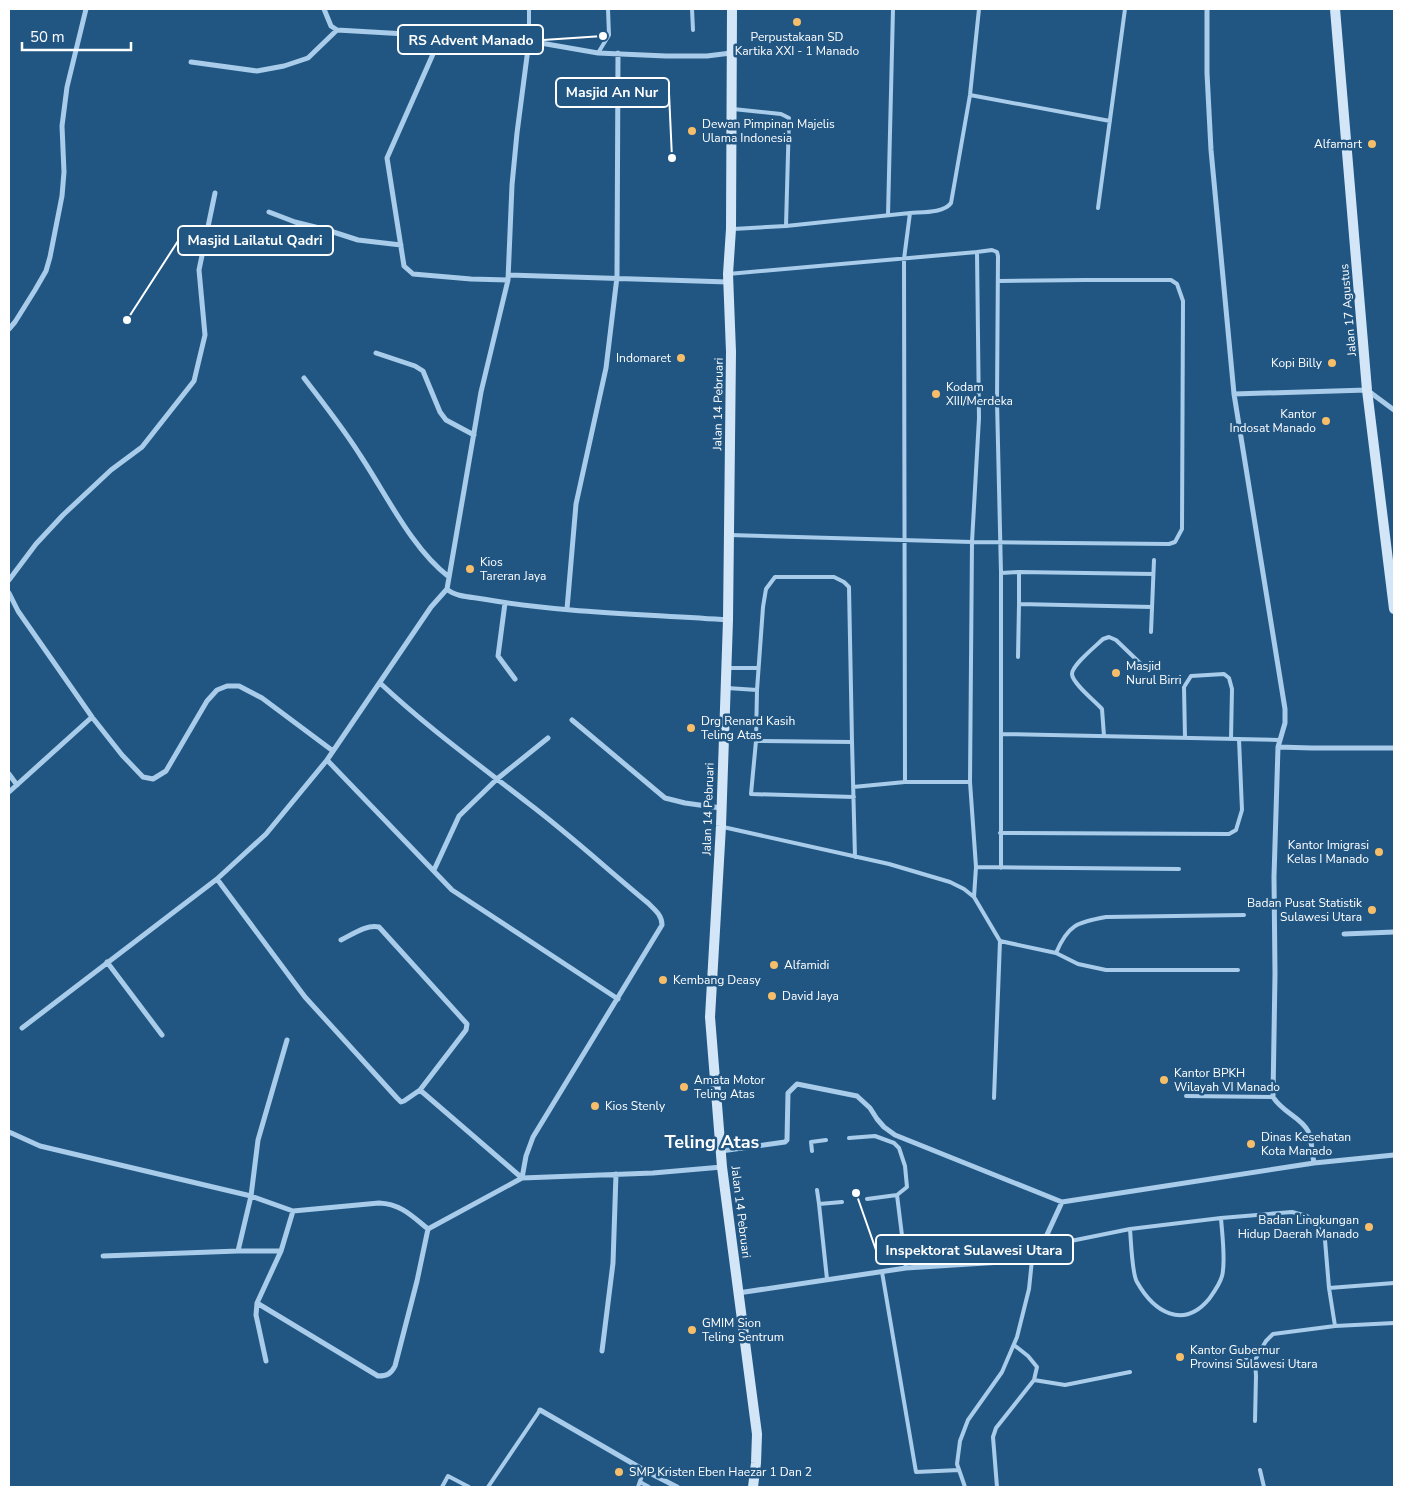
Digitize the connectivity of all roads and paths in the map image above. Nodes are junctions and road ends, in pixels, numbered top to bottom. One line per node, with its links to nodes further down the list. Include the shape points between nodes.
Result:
1 (86, 9): 37 (street, via 67,87 62,126 62,188 50,257 46,271)
2 (324, 9): 12 (street, via 331,26)
3 (529, 9): 15 (lane)
4 (608, 9): 16 (lane, via 610,36)
5 (692, 9): 13 (lane)
6 (732, 9): 18 (main road, Jalan 14 Pebruari)
7 (893, 9): 27 (lane)
8 (979, 9): 20 (lane)
9 (1125, 9): 22 (lane)
10 (1207, 9): 41 (street, via 1211,150)
11 (1335, 9): 40 (main road, Jalan 17 Agustus)
12 (337, 30): 14 (street); 19 (street, via 308,58 284,66 257,71)
13 (693, 30)
14 (441, 36): 15 (street); 30 (street, via 387,158)
15 (529, 41): 16 (street); 33 (street, via 515,150)
16 (598, 53): 17 (street)
17 (618, 53): 18 (street, via 690,56); 34 (street)
18 (731, 53): 21 (main road, Jalan 14 Pebruari)
19 (191, 62)
20 (970, 95): 22 (lane); 26 (lane, via 952,203 942,210)
21 (733, 109): 28 (lane, via 781,114 789,118); 29 (main road, Jalan 14 Pebruari)
22 (1110, 121): 24 (lane)
23 (214, 193): 55 (street, via 199,270 205,335 194,381 142,447 111,470 63,515)
24 (1098, 208)
25 (269, 212): 30 (street, via 358,240)
26 (910, 213): 27 (lane); 32 (lane)
27 (888, 215): 28 (lane)
28 (786, 226): 29 (lane)
29 (731, 229): 35 (main road, Jalan 14 Pebruari)
30 (401, 245): 33 (street, via 404,266 413,274 471,280)
31 (977, 252): 32 (lane); 36 (lane, via 997,252); 43 (lane)
32 (904, 259): 35 (lane); 47 (lane)
33 (509, 277): 34 (street); 45 (street)
34 (617, 277): 35 (street); 61 (street, via 606,368 576,504)
35 (728, 278): 46 (main road, Jalan 14 Pebruari, via 731,352)
36 (998, 282): 42 (lane); 49 (lane, via 1171,280 1178,284 1183,301 1182,529 1175,542)
37 (9, 329)
38 (376, 353): 45 (street, via 423,371 446,420)
39 (304, 378): 54 (street, via 360,454 429,560)
40 (1367, 390): 41 (street); 44 (street); 62 (main road, Jalan 17 Agustus)
41 (1234, 394): 82 (street, via 1285,709)
42 (997, 401): 43 (lane); 49 (lane)
43 (979, 404): 48 (lane)
44 (1394, 410)
45 (474, 435): 54 (street)
46 (729, 535): 47 (lane); 63 (main road, Jalan 14 Pebruari)
47 (904, 540): 48 (lane); 90 (lane)
48 (972, 542): 49 (lane); 91 (lane)
49 (1001, 542): 52 (lane)
50 (1154, 560): 53 (lane)
51 (1019, 572): 52 (lane); 53 (lane); 59 (lane)
52 (1002, 573): 75 (lane)
53 (1153, 574): 60 (lane)
54 (449, 577): 56 (street)
55 (9, 580)
56 (447, 589): 58 (street); 70 (street, via 431,607)
57 (9, 593): 73 (street, via 18,611)
58 (505, 603): 61 (street); 69 (street, via 498,656)
59 (1019, 604): 60 (lane); 65 (lane)
60 (1152, 607): 64 (lane)
61 (567, 609): 63 (street)
62 (1394, 609)
63 (728, 620): 67 (main road, Jalan 14 Pebruari)
64 (1151, 632)
65 (1018, 657)
66 (1141, 664): 76 (lane, via 1109,637 1075,666 1074,680 1102,709)
67 (726, 668): 68 (lane); 71 (main road, Jalan 14 Pebruari)
68 (758, 668): 72 (lane); 83 (lane, via 763,607 770,582 776,577 834,577 844,582 850,592)
69 (515, 679)
70 (380, 683): 86 (street); 89 (street)
71 (725, 688): 72 (lane); 96 (main road, Jalan 14 Pebruari)
72 (757, 690): 81 (lane)
73 (92, 717): 86 (street, via 134,768 153,779 166,771 207,701 217,690 227,686 239,686 262,698); 92 (street)
74 (572, 720): 96 (street, via 665,798)
75 (1001, 734): 76 (lane); 98 (lane)
76 (1104, 736): 78 (lane)
77 (548, 738): 89 (street)
78 (1185, 738): 79 (lane); 79 (lane, via 1184,687 1187,680 1191,676 1221,674 1229,678 1232,689)
79 (1231, 738): 80 (lane)
80 (1239, 739): 82 (lane); 98 (lane, via 1242,810 1236,830 1229,834)
81 (756, 740): 83 (lane); 95 (lane, via 751,794)
82 (1280, 740): 84 (street)
83 (852, 742): 93 (lane)
84 (1278, 746): 85 (street); 120 (street)
85 (1394, 748)
86 (333, 751): 87 (street)
87 (327, 760): 103 (street); 104 (street, via 266,834)
88 (9, 774): 92 (street)
89 (497, 779): 103 (street, via 459,816); 114 (street, via 648,903 662,919 662,925)
90 (905, 782): 91 (lane); 93 (lane)
91 (970, 782): 100 (lane)
92 (17, 785): 94 (street)
93 (853, 787): 95 (lane)
94 (9, 792)
95 (854, 797): 99 (lane)
96 (721, 808): 97 (main road, Jalan 14 Pebruari)
97 (721, 826): 99 (lane); 125 (main road, Jalan 14 Pebruari, via 710,1017)
98 (1000, 833): 101 (lane)
99 (855, 857): 105 (lane, via 950,882)
100 (976, 867): 101 (lane); 105 (lane)
101 (1000, 868): 102 (lane)
102 (1179, 869)
103 (434, 870): 114 (street, via 461,897)
104 (217, 879): 112 (street); 118 (street, via 305,997 397,1098 404,1101)
105 (974, 897): 110 (lane)
106 (1244, 915): 111 (lane, via 1088,920 1068,931)
107 (1394, 932): 108 (street)
108 (1344, 934)
109 (341, 940): 118 (street, via 364,928 380,927 467,1024 466,1030)
110 (1000, 941): 111 (lane); 121 (lane)
111 (1056, 953): 113 (lane, via 1078,964 1106,970)
112 (107, 962): 115 (street); 116 (street)
113 (1238, 970)
114 (618, 999): 131 (street, via 533,1137)
115 (22, 1028)
116 (162, 1036)
117 (287, 1040): 134 (street, via 258,1140)
118 (420, 1090): 131 (street)
119 (1186, 1096): 120 (lane)
120 (1273, 1097): 128 (street, via 1308,1130)
121 (994, 1098)
122 (9, 1132): 134 (street, via 40,1146)
123 (849, 1138): 133 (lane, via 876,1136 899,1148 907,1187)
124 (826, 1140): 126 (lane, via 811,1142)
125 (721, 1151): 129 (main road, Jalan 14 Pebruari); 137 (street, via 788,1140 788,1093 797,1084 857,1096 895,1135)
126 (812, 1151)
127 (1394, 1155): 128 (street)
128 (1314, 1163): 137 (street)
129 (722, 1167): 130 (street); 153 (main road, Jalan 14 Pebruari)
130 (616, 1174): 131 (street); 158 (street, via 613,1263)
131 (522, 1178): 141 (street)
132 (817, 1190): 138 (lane)
133 (897, 1195): 135 (lane); 148 (lane)
134 (251, 1196): 139 (street); 144 (street)
135 (867, 1199)
136 (842, 1202): 138 (lane)
137 (1062, 1202): 143 (street)
138 (818, 1204): 150 (lane)
139 (293, 1211): 141 (street, via 391,1204); 145 (street)
140 (1221, 1218): 142 (lane); 142 (lane, via 1223,1275 1202,1307 1180,1316 1169,1314 1156,1305 1136,1281); 152 (lane, via 1292,1212 1307,1216 1316,1223 1325,1240)
141 (428, 1229): 154 (street, via 395,1366 385,1376 369,1371)
142 (1130, 1229): 143 (lane)
143 (1041, 1248): 147 (street)
144 (238, 1251): 145 (street); 146 (street)
145 (281, 1251): 154 (street)
146 (103, 1256)
147 (1032, 1260): 148 (street); 157 (lane, via 1029,1290)
148 (906, 1268): 149 (street)
149 (882, 1272): 150 (street); 167 (lane, via 916,1472)
150 (828, 1280): 153 (street)
151 (1394, 1283): 152 (lane)
152 (1329, 1288): 156 (lane)
153 (738, 1293): 176 (main road, Jalan 14 Pebruari, via 757,1434)
154 (257, 1303): 161 (street, via 256,1315)
155 (1394, 1323): 156 (lane)
156 (1335, 1326): 160 (lane, via 1273,1334)
157 (1014, 1345): 163 (lane, via 1037,1368); 167 (lane, via 1002,1372 968,1420 960,1441)
158 (602, 1351)
159 (1239, 1360): 160 (lane)
160 (1254, 1360): 165 (lane)
161 (266, 1361)
162 (1130, 1372): 163 (lane, via 1066,1385)
163 (1034, 1380): 178 (lane, via 992,1437)
164 (540, 1410): 166 (street); 172 (lane)
165 (1255, 1421)
166 (644, 1470): 169 (lane); 175 (street)
167 (959, 1470): 177 (lane)
168 (1260, 1470): 179 (lane)
169 (640, 1482): 173 (lane); 174 (lane)
170 (442, 1487): 171 (lane, via 448,1476)
171 (468, 1487)
172 (488, 1487)
173 (638, 1487)
174 (649, 1487)
175 (677, 1487)
176 (753, 1487)
177 (965, 1487)
178 (997, 1487)
179 (1264, 1487)

